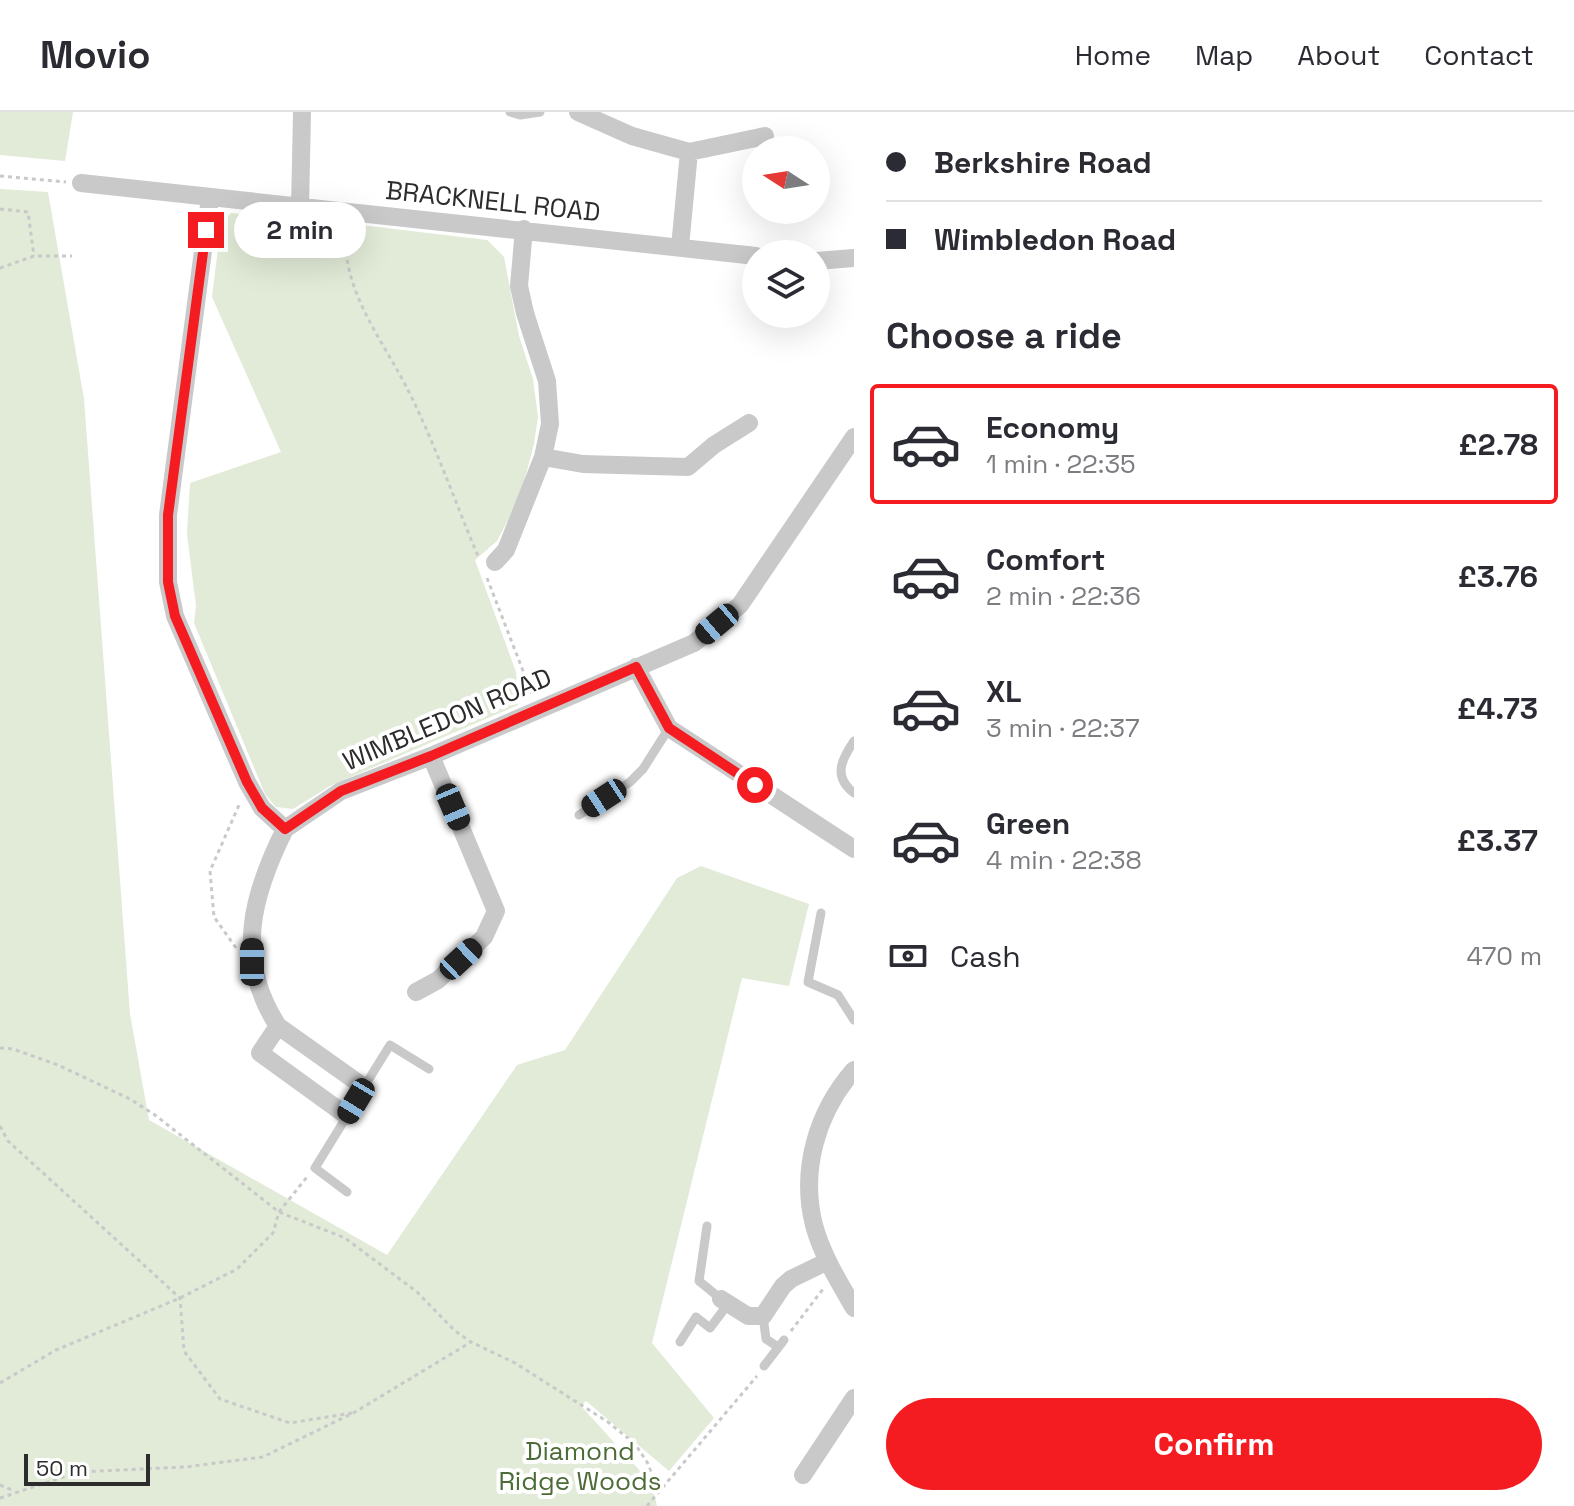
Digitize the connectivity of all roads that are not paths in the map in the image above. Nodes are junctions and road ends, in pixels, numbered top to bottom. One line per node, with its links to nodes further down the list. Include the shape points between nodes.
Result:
1 (302, 112): 9 (street)
2 (510, 112): 3 (lane)
3 (540, 112)
4 (578, 112): 6 (street, via 632,136)
5 (742, 141): 6 (street)
6 (689, 152): 11 (street)
7 (81, 183): 8 (street, BRACKNELL ROAD)
8 (210, 198): 9 (street, BRACKNELL ROAD); 25 (street, via 168,515 168,582 175,616 247,782 262,808)
9 (300, 209): 10 (street, BRACKNELL ROAD)
10 (524, 229): 11 (street, BRACKNELL ROAD); 17 (street, via 519,286 547,381 550,424)
11 (680, 247): 12 (street, BRACKNELL ROAD)
12 (742, 254)
13 (854, 258): 14 (street)
14 (830, 260)
15 (749, 423): 17 (street, via 688,467 583,464)
16 (854, 437): 19 (street, WIMBLEDON ROAD, via 740,605 694,643)
17 (543, 457): 18 (street, via 506,550)
18 (487, 561)
19 (636, 667): 20 (street); 22 (street, WIMBLEDON ROAD)
20 (669, 728): 24 (lane, via 630,782); 26 (street)
21 (854, 741): 23 (lane, via 840,767 845,786)
22 (431, 756): 25 (street, WIMBLEDON ROAD, via 341,791); 28 (street, via 496,911 484,937 438,980)
23 (854, 793)
24 (579, 815)
25 (285, 829): 30 (street, via 252,913 252,962)
26 (852, 844)
27 (821, 913): 29 (lane, via 808,982 838,995)
28 (416, 992)
29 (854, 1020)
30 (278, 1026): 33 (street); 34 (street, via 260,1053)
31 (429, 1069): 33 (lane, via 390,1045)
32 (854, 1070): 37 (street, via 817,1130 810,1169 814,1224)
33 (364, 1087): 34 (street)
34 (347, 1116): 35 (lane, via 315,1168)
35 (347, 1192)
36 (707, 1226): 38 (lane, via 699,1281)
37 (828, 1261): 39 (street); 40 (street, via 791,1279)
38 (725, 1302): 40 (street, via 748,1316); 41 (lane, via 710,1328 696,1317)
39 (854, 1308)
40 (763, 1316): 42 (lane, via 766,1339 781,1344)
41 (680, 1342)
42 (764, 1366)
43 (854, 1398): 44 (street)
44 (803, 1475)

